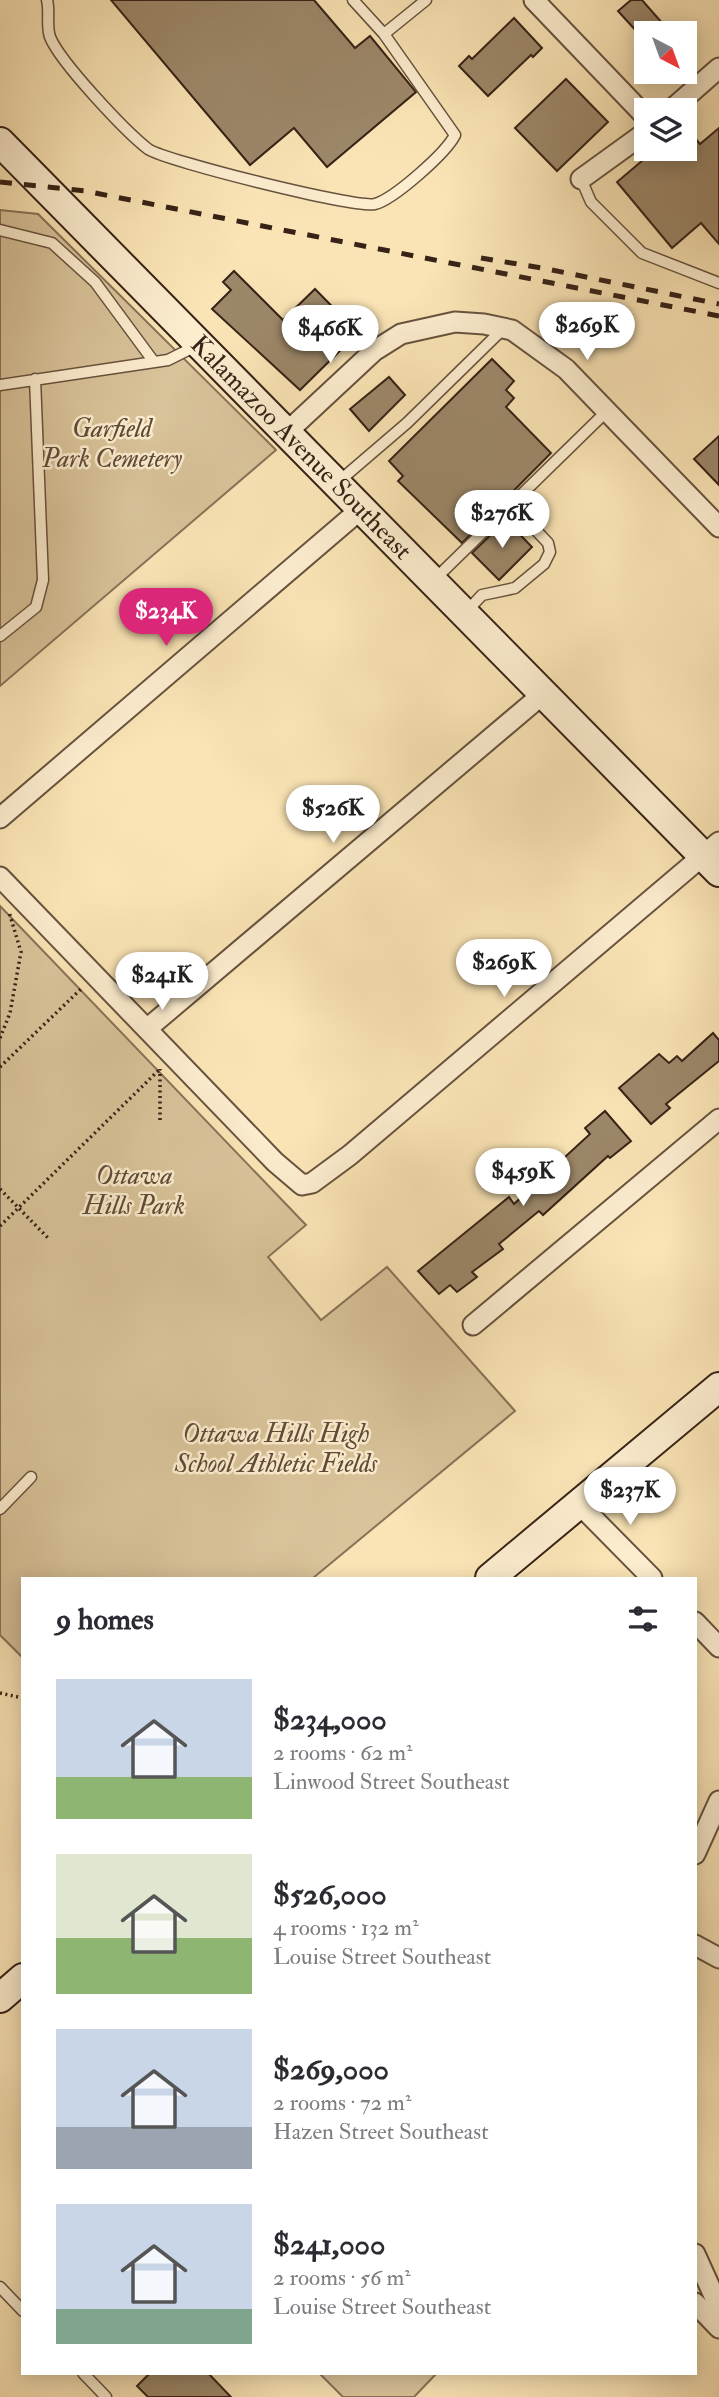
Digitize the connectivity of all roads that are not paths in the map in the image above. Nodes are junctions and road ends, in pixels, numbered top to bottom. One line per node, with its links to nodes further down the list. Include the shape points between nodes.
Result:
1 (47, 0): 5 (lane, via 49,35 59,52 150,150 268,185 373,205 392,196 455,135)
2 (353, 0): 5 (lane)
3 (426, 0): 5 (lane)
4 (534, 0): 8 (street)
5 (384, 34)
6 (719, 68): 7 (street)
7 (685, 98)
8 (634, 104)
9 (634, 141): 11 (street)
10 (0, 142): 15 (main road, Kalamazoo Avenue Southeast)
11 (582, 179): 13 (lane, via 591,202 642,253)
12 (0, 230): 16 (lane, via 52,243 95,282)
13 (719, 283)
14 (503, 328): 19 (street, via 541,348); 20 (street, via 456,322 401,334 374,351); 21 (lane)
15 (199, 345): 16 (lane); 20 (main road, Kalamazoo Avenue Southeast)
16 (154, 362): 17 (lane)
17 (35, 379): 18 (lane); 27 (lane, via 43,580 36,607)
18 (0, 385)
19 (608, 411): 22 (lane); 24 (street)
20 (286, 432): 21 (main road, Kalamazoo Avenue Southeast)
21 (337, 484): 23 (main road, Kalamazoo Avenue Southeast)
22 (512, 505): 25 (lane); 26 (lane, via 548,543 550,552 532,576 515,588 482,595)
23 (361, 509): 25 (main road, Kalamazoo Avenue Southeast); 29 (street)
24 (719, 527)
25 (433, 582): 26 (main road, Kalamazoo Avenue Southeast)
26 (465, 614): 28 (main road, Kalamazoo Avenue Southeast)
27 (0, 636)
28 (543, 694): 30 (main road, Kalamazoo Avenue Southeast); 32 (street)
29 (0, 818)
30 (714, 857): 32 (street, via 312,1183 302,1185 275,1162)
31 (0, 877): 32 (street)
32 (148, 1028)
33 (719, 1119): 34 (street)
34 (473, 1325)
35 (719, 1387): 37 (main road)
36 (32, 1478): 38 (lane)
37 (579, 1504): 39 (main road); 40 (street)
38 (0, 1509)
39 (491, 1577)
40 (651, 1577)
41 (697, 1624): 42 (street)
42 (719, 1647)
43 (719, 1801): 44 (street)
44 (697, 1850)
45 (697, 1946): 46 (street)
46 (719, 1958)
47 (21, 1980): 48 (main road)
48 (0, 1998)
49 (697, 2258): 52 (street)
50 (0, 2287): 53 (lane)
51 (697, 2305): 54 (street)
52 (719, 2306)
53 (21, 2309)
54 (719, 2328)
55 (85, 2375): 56 (lane)
56 (106, 2397)

